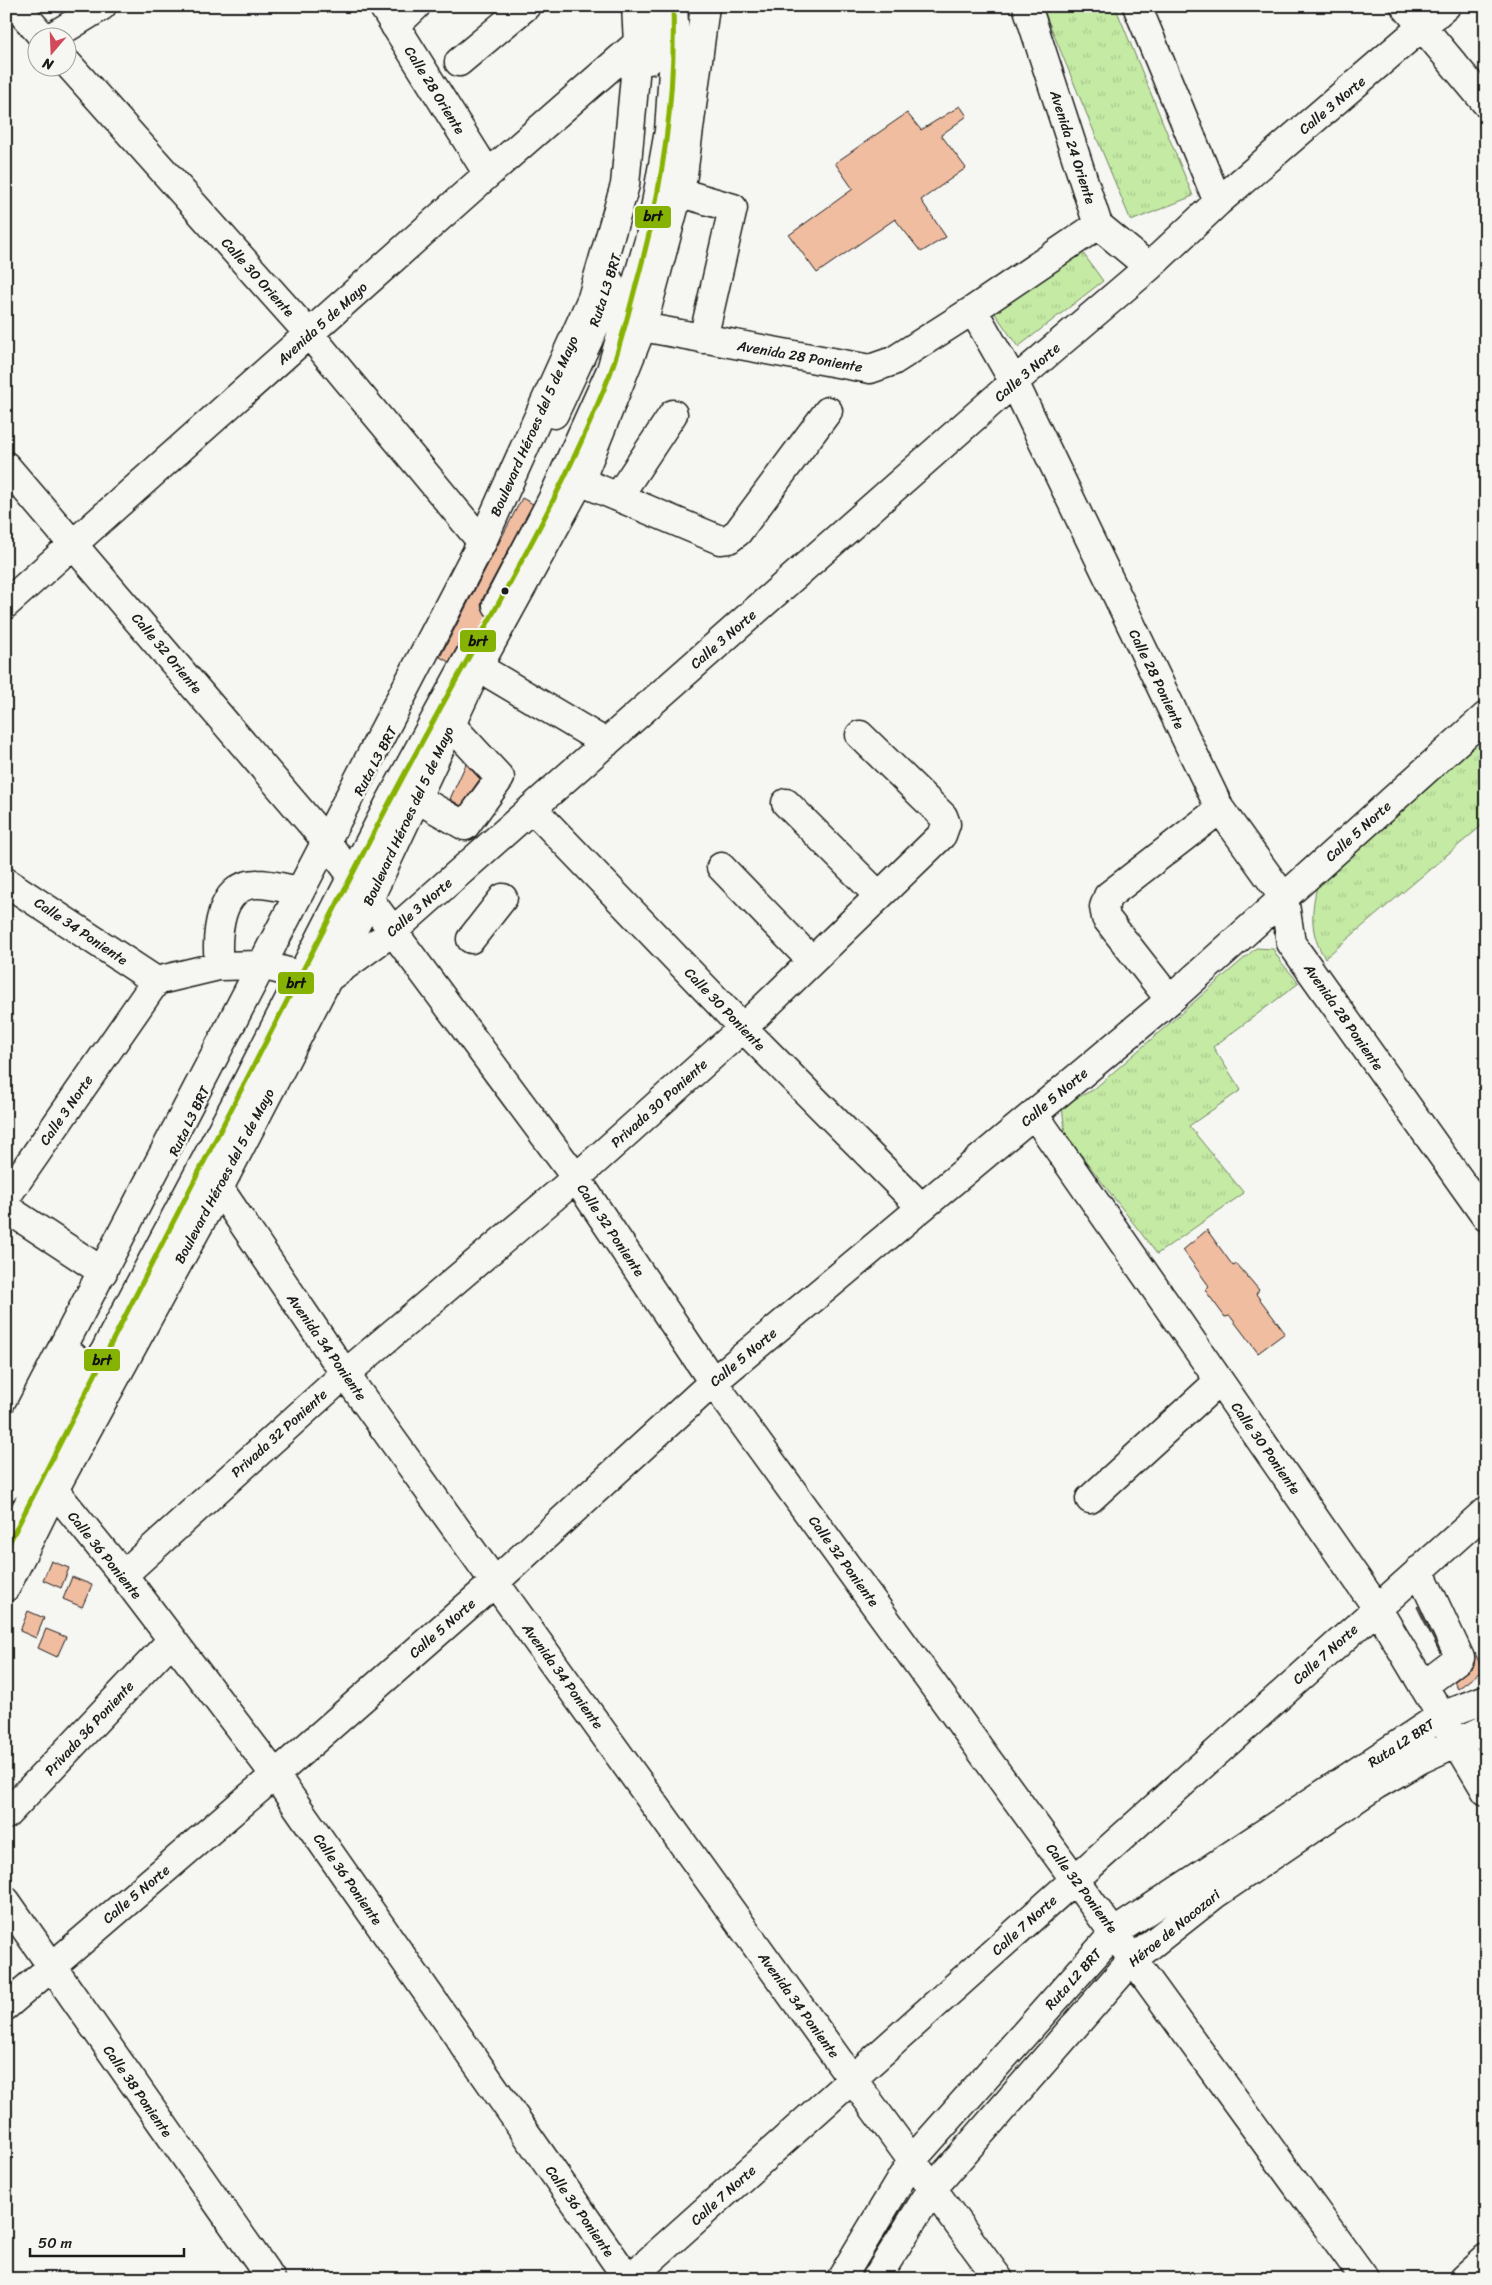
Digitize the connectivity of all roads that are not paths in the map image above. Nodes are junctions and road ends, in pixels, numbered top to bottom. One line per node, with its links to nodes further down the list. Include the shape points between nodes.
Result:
1 (16, 6): 16 (street)
2 (102, 6): 17 (street)
3 (416, 6): 14 (street)
4 (526, 6): 19 (street)
5 (631, 6): 18 (street)
6 (636, 6): 18 (street, Boulevard Héroes del 5 de Mayo)
7 (652, 6): 49 (street, Ruta L3 BRT, via 647,96 629,214 598,318 515,500)
8 (673, 6): 52 (street, Ruta L3 BRT, via 675,41 669,131 650,237 611,370 552,500 390,804)
9 (705, 6): 23 (street, Boulevard Héroes del 5 de Mayo, via 683,175)
10 (1027, 6): 25 (street, Avenida 24 Oriente)
11 (1137, 6): 24 (street)
12 (1405, 6): 15 (street)
13 (1446, 6): 15 (street, Calle 3 Norte)
14 (389, 16): 22 (street, Calle 28 Oriente)
15 (1423, 27): 21 (street); 24 (street, Calle 3 Norte)
16 (35, 28)
17 (66, 28)
18 (638, 43): 22 (street, Avenida 5 de Mayo); 37 (street, Boulevard Héroes del 5 de Mayo, via 625,185 592,298)
19 (459, 62)
20 (78, 75): 29 (street, Calle 30 Oriente)
21 (1486, 103)
22 (488, 174): 29 (street, Avenida 5 de Mayo)
23 (678, 192): 28 (street, Boulevard Héroes del 5 de Mayo); 30 (street, via 733,208)
24 (1218, 202): 26 (street, Calle 3 Norte)
25 (1098, 225): 26 (street); 27 (street)
26 (1149, 267): 31 (street, Calle 3 Norte)
27 (972, 310): 30 (street, Avenida 28 Poniente, via 893,361 870,369); 31 (street, Calle 28 Poniente)
28 (642, 327): 30 (street, Avenida 28 Poniente); 35 (street, Boulevard Héroes del 5 de Mayo)
29 (310, 334): 37 (street, Calle 30 Oriente); 38 (street, Avenida 5 de Mayo)
30 (703, 339)
31 (1014, 382): 44 (street, Calle 3 Norte); 48 (street, Calle 28 Poniente)
32 (828, 411): 36 (street, via 738,532 729,539 720,540)
33 (673, 414): 36 (street)
34 (6, 466): 38 (street, Calle 32 Oriente)
35 (580, 481): 36 (street); 40 (street, Boulevard Héroes del 5 de Mayo)
36 (618, 497)
37 (482, 542): 49 (street, Boulevard Héroes del 5 de Mayo)
38 (74, 545): 39 (street, Avenida 5 de Mayo); 49 (street, Calle 32 Oriente)
39 (6, 604)
40 (478, 668): 42 (street, Boulevard Héroes del 5 de Mayo); 44 (street)
41 (1486, 716): 56 (street, Calle 5 Norte)
42 (451, 725): 45 (street, Boulevard Héroes del 5 de Mayo); 45 (street, via 500,778 465,826)
43 (860, 735): 54 (street, Privada 30 Poniente, via 943,816 946,824 942,835)
44 (606, 743): 47 (street, Calle 3 Norte)
45 (416, 798): 52 (street, Boulevard Héroes del 5 de Mayo)
46 (786, 803): 54 (street)
47 (532, 808): 57 (street, Calle 3 Norte); 65 (street, Calle 30 Poniente)
48 (1220, 809): 56 (street, Avenida 28 Poniente); 64 (street, via 1108,896 1104,907 1106,918)
49 (329, 844): 52 (street, Calle 32 Poniente); 53 (street, Boulevard Héroes del 5 de Mayo); 61 (street, Ruta L3 BRT)
50 (721, 867): 59 (street)
51 (6, 882): 63 (street, Calle 34 Poniente)
52 (360, 889): 57 (street, Calle 32 Poniente); 62 (street, Boulevard Héroes del 5 de Mayo)
53 (300, 891): 60 (street, via 257,883 237,890 219,922); 61 (street, Boulevard Héroes del 5 de Mayo)
54 (878, 895): 59 (street, Privada 30 Poniente)
55 (503, 898): 58 (street)
56 (1284, 898): 64 (street, Calle 5 Norte); 72 (street, Avenida 28 Poniente, via 1291,943)
57 (392, 932): 62 (street, Calle 3 Norte); 67 (street, Calle 32 Poniente)
58 (471, 939)
59 (811, 960): 65 (street, Privada 30 Poniente)
60 (218, 966): 61 (street); 63 (street)
61 (264, 966): 62 (street); 73 (street, Boulevard Héroes del 5 de Mayo); 78 (street, Ruta L3 BRT)
62 (312, 978): 68 (street, Boulevard Héroes del 5 de Mayo); 82 (street, via 247,1082 113,1335)
63 (156, 981): 69 (street, Calle 3 Norte)
64 (1170, 1000): 66 (street, Calle 5 Norte)
65 (743, 1028): 67 (street, Privada 30 Poniente); 70 (street, Calle 30 Poniente)
66 (1034, 1114): 70 (street, Calle 5 Norte); 75 (street, Calle 30 Poniente)
67 (576, 1178): 74 (street, Privada 32 Poniente); 76 (street, Calle 32 Poniente)
68 (219, 1188): 74 (street, Avenida 34 Poniente); 79 (street, Boulevard Héroes del 5 de Mayo)
69 (6, 1197)
70 (921, 1207): 76 (street, Calle 5 Norte)
71 (6, 1208): 73 (street)
72 (1486, 1216)
73 (103, 1272): 77 (street, Boulevard Héroes del 5 de Mayo)
74 (345, 1374): 84 (street, Privada 32 Poniente); 85 (street, Avenida 34 Poniente)
75 (1219, 1381): 80 (street); 87 (street, Calle 30 Poniente)
76 (713, 1382): 85 (street, Calle 5 Norte); 97 (street, Calle 32 Poniente)
77 (6, 1456)
78 (6, 1487)
79 (54, 1490): 84 (street, Calle 36 Poniente); 86 (street, Boulevard Héroes del 5 de Mayo)
80 (1090, 1499)
81 (1486, 1511): 83 (street, Calle 7 Norte)
82 (6, 1549)
83 (1420, 1570): 87 (street, Calle 7 Norte); 89 (street, via 1460,1658)
84 (123, 1575): 88 (street, Calle 36 Poniente)
85 (495, 1582): 94 (street, Calle 5 Norte); 103 (street, Avenida 34 Poniente)
86 (6, 1587)
87 (1377, 1608): 89 (street, Calle 30 Poniente); 97 (street, Calle 7 Norte)
88 (172, 1640): 94 (street, Calle 36 Poniente); 96 (street, Privada 36 Poniente)
89 (1423, 1686): 91 (street, Calle 30 Poniente)
90 (1486, 1700): 91 (street, Ruta L2 BRT)
91 (1441, 1716): 93 (street, Calle 30 Poniente); 99 (street, Ruta L2 BRT)
92 (1486, 1728): 93 (street, Héroe de Nacozari)
93 (1456, 1742): 95 (street, Calle 30 Poniente); 100 (street, Héroe de Nacozari, via 1376,1786 1214,1895)
94 (275, 1775): 101 (street, Calle 5 Norte); 108 (street, Calle 36 Poniente)
95 (1486, 1791)
96 (6, 1815)
97 (1075, 1879): 99 (street, Calle 32 Poniente); 103 (street, Calle 7 Norte)
98 (6, 1901): 101 (street, Calle 38 Poniente)
99 (1115, 1932): 100 (street, Calle 32 Poniente); 104 (street, Ruta L2 BRT)
100 (1133, 1959): 105 (street, Héroe de Nacozari); 112 (street, Calle 32 Poniente)
101 (50, 1967): 102 (street, Calle 5 Norte); 107 (street, Calle 38 Poniente)
102 (6, 2006)
103 (852, 2079): 104 (street, Avenida 34 Poniente); 108 (street, Calle 7 Norte)
104 (913, 2159): 105 (street); 109 (street, Ruta L2 BRT)
105 (932, 2189): 110 (street, Héroe de Nacozari); 111 (street)
106 (1486, 2258): 113 (street)
107 (271, 2279)
108 (628, 2279)
109 (841, 2279)
110 (876, 2279)
111 (999, 2279)
112 (1365, 2279)
113 (1463, 2279)

